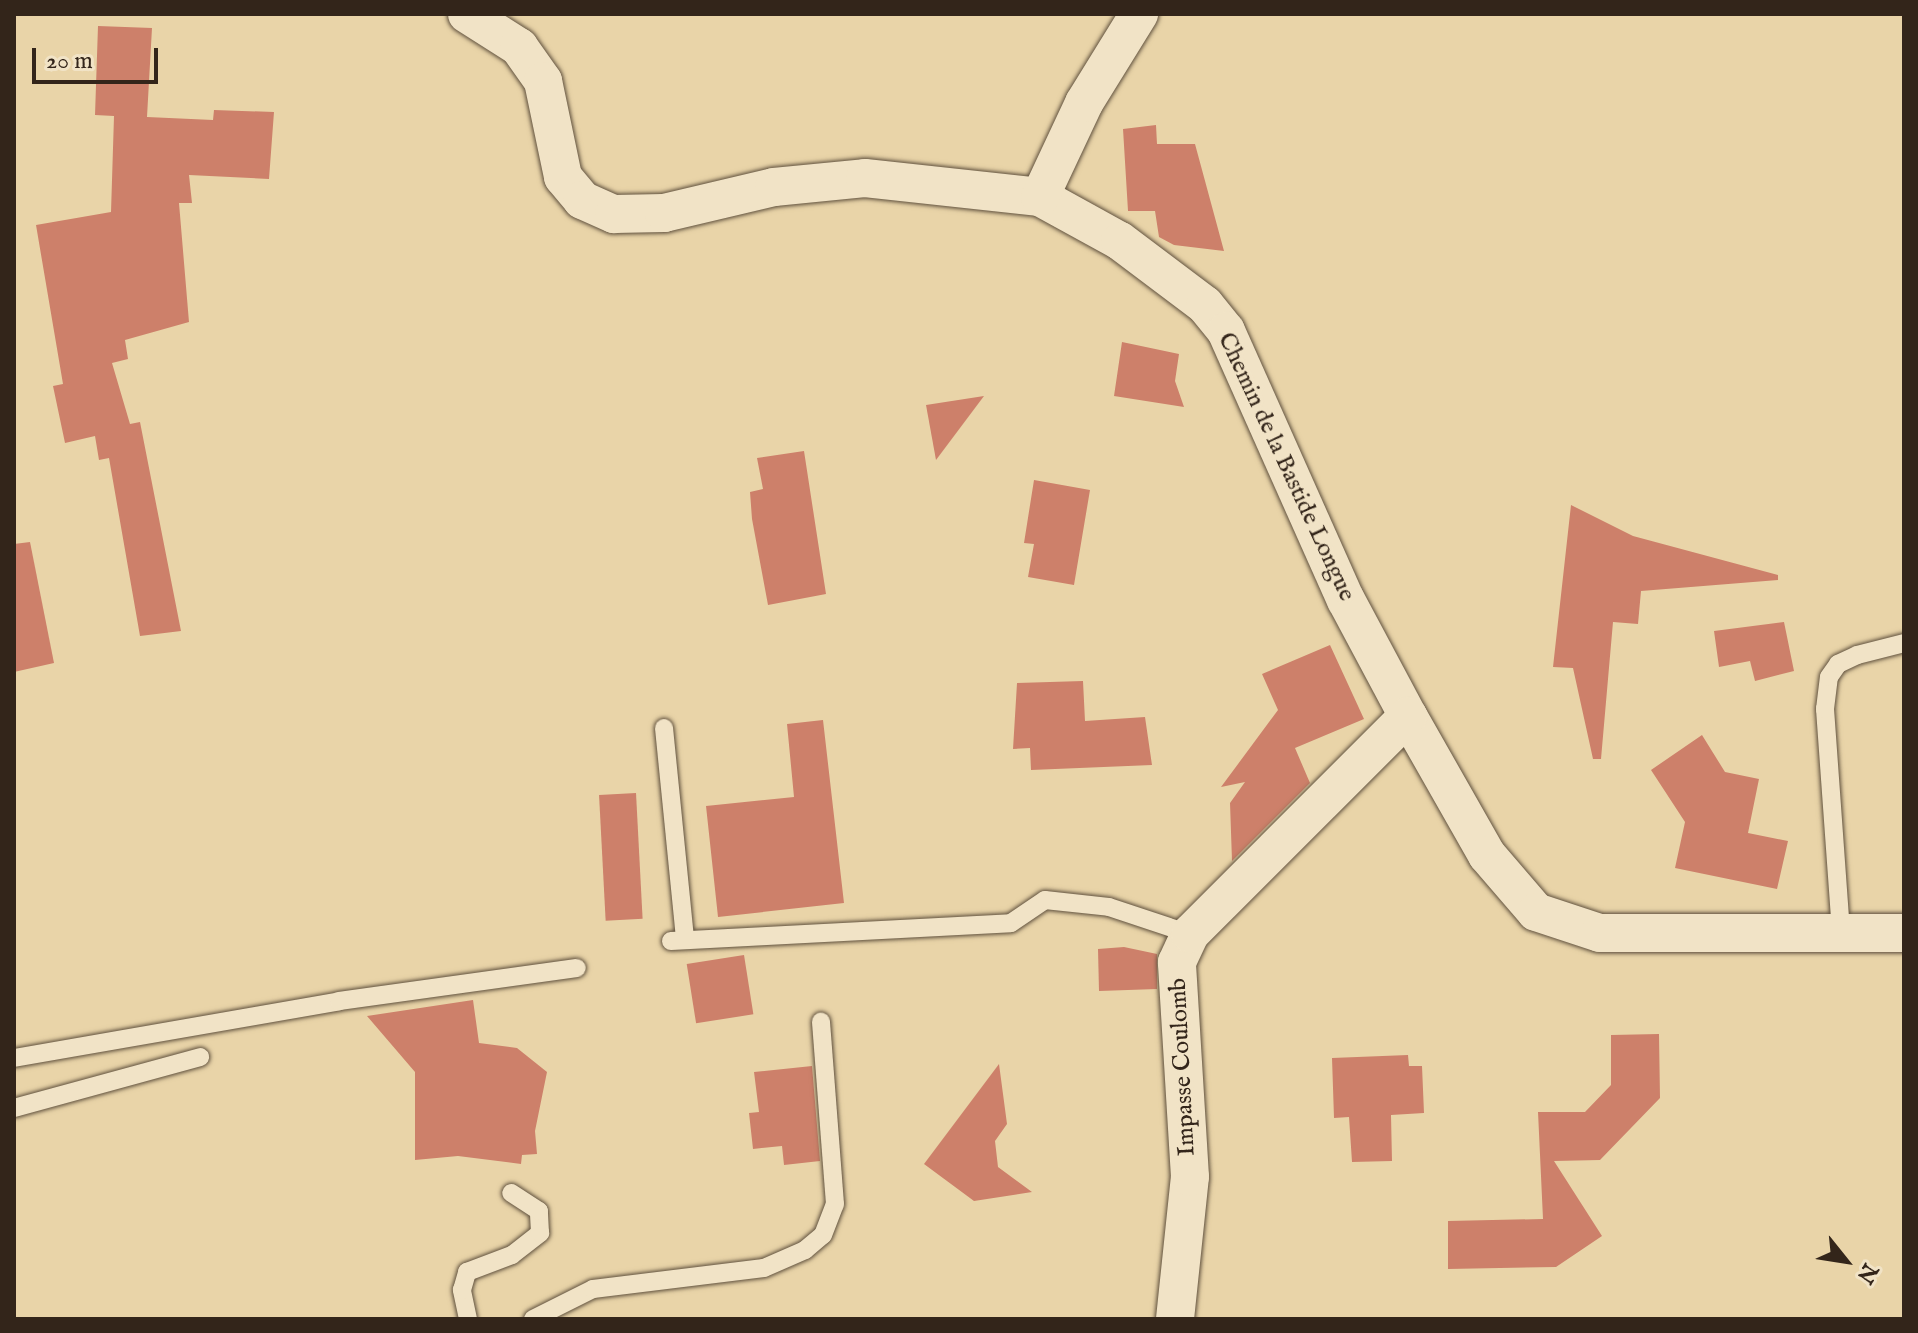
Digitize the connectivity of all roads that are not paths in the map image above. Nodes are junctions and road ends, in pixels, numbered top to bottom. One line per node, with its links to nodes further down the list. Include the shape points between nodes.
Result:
1 (467, 14): 3 (street, Chemin de la Bastide Longue, via 519,47 543,81 563,177 582,200 614,214 664,213 774,187 865,178)
2 (1139, 14): 3 (street, via 1084,103)
3 (1040, 197): 5 (street, Chemin de la Bastide Longue, via 1120,241 1205,305 1226,331 1346,600)
4 (1904, 643): 7 (lane, via 1857,655 1838,664 1829,677 1825,709)
5 (1408, 716): 7 (street, Chemin de la Bastide Longue, via 1487,855 1536,912 1600,933); 9 (street, Impasse Coulomb)
6 (664, 728): 9 (lane, via 678,940 1011,923 1045,900 1109,907)
7 (1841, 932): 8 (street, Chemin de la Bastide Longue)
8 (1904, 933)
9 (1190, 934): 18 (street, Impasse Coulomb, via 1177,962 1176,986 1190,1177)
10 (577, 968): 13 (lane, via 339,1001)
11 (821, 1022): 17 (lane, via 835,1204 823,1235 805,1250 764,1268 593,1289)
12 (200, 1057): 14 (lane)
13 (14, 1058)
14 (14, 1108)
15 (511, 1193): 16 (lane, via 539,1211 540,1233 512,1255 472,1266 462,1290)
16 (468, 1319)
17 (533, 1319)
18 (1175, 1319)

